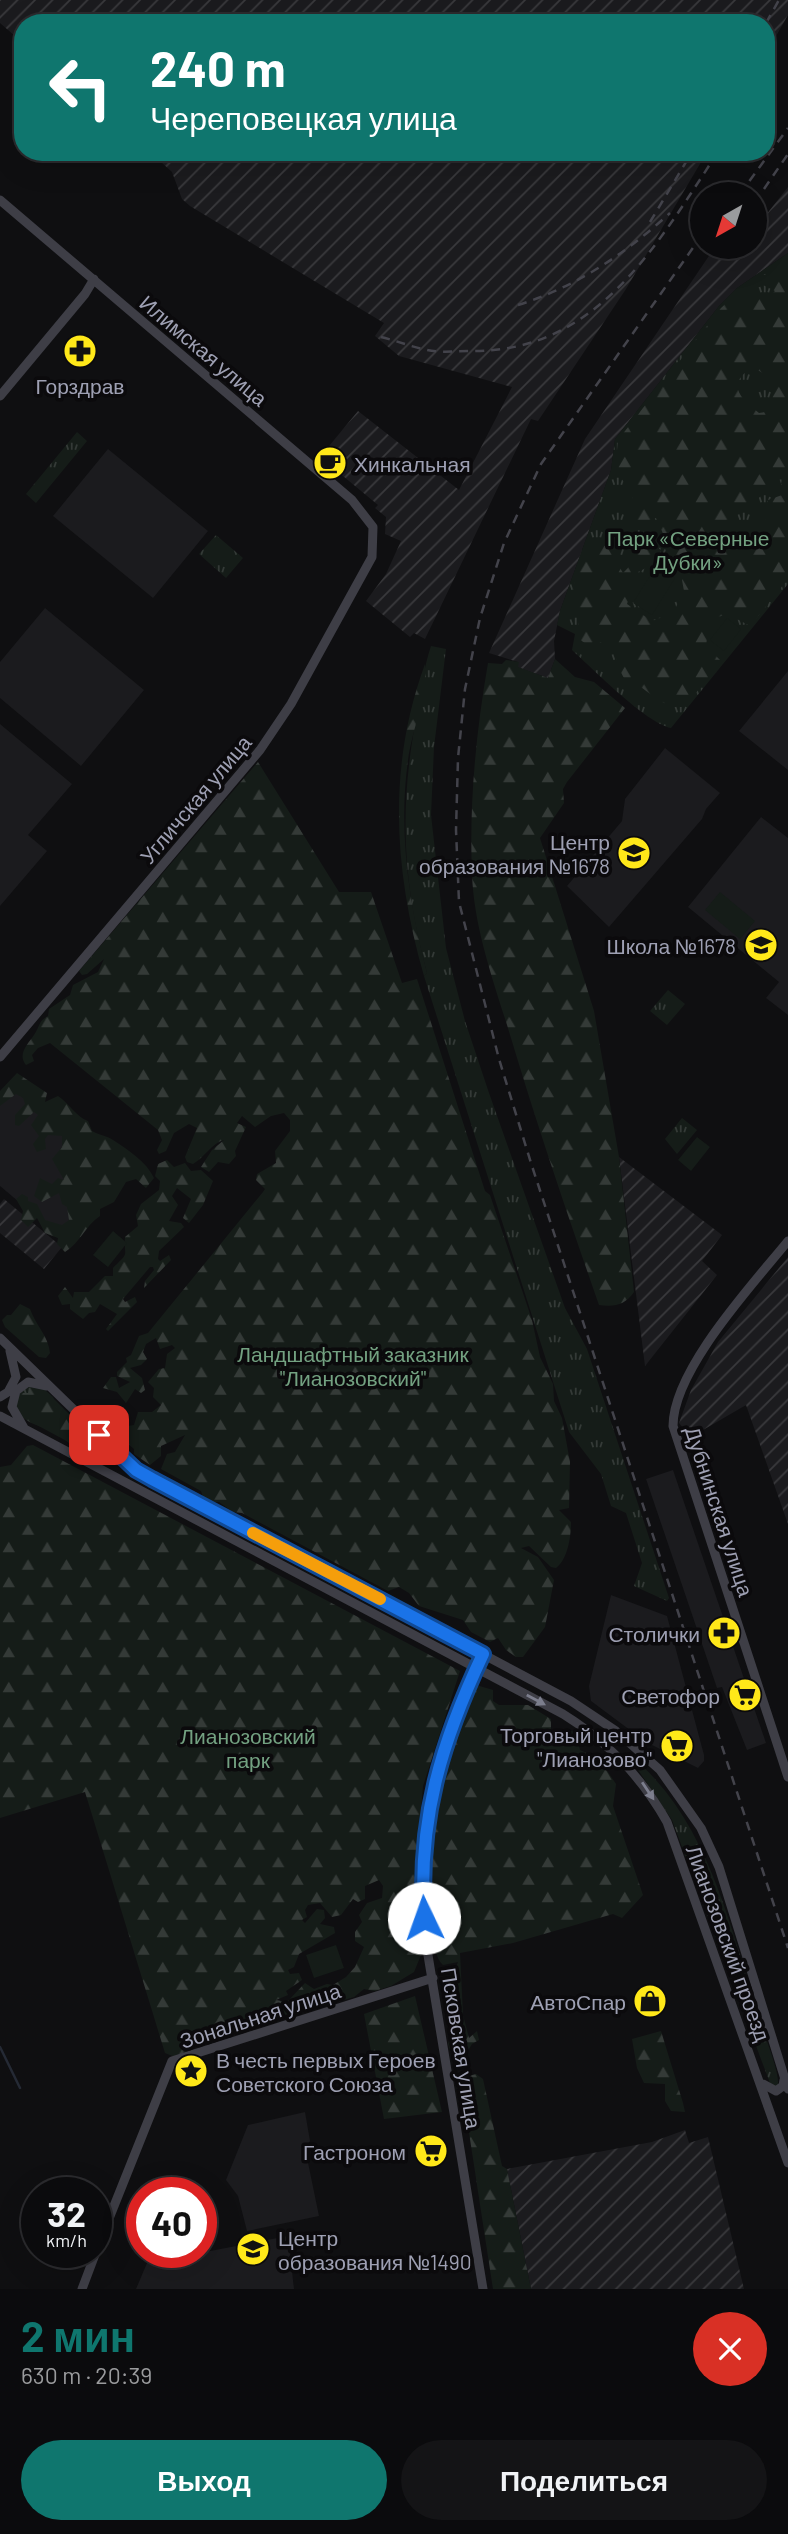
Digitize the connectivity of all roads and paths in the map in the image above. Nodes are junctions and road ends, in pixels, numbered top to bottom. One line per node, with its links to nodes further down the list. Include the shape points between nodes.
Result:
1 (0, 200): 2 (street, Илимская улица)
2 (94, 279): 3 (street); 4 (street, Илимская улица, via 352,500 369,519)
3 (0, 396)
4 (374, 536): 5 (street, Угличская улица, via 366,569 275,729)
5 (0, 1057)
6 (788, 1241): 14 (street, Дубнинская улица, via 704,1349 673,1418 684,1464)
7 (2, 1340): 8 (street, Лианозовский проезд); 9 (street, via 14,1359 16,1377)
8 (55, 1390): 11 (street, via 35,1381 20,1385 12,1407); 12 (street, Лианозовский проезд, via 136,1470)
9 (0, 1397)
10 (0, 1416): 11 (street, Лианозовский проезд)
11 (26, 1431): 13 (street, Лианозовский проезд)
12 (483, 1654): 13 (street, Псковская улица); 16 (street, Лианозовский проезд, via 616,1731 672,1784 713,1854)
13 (476, 1668): 15 (street, Псковская улица, via 446,1740 427,1813 422,1887); 17 (street, Лианозовский проезд, one-way to 17, via 563,1714 611,1749 645,1787 667,1822)
14 (788, 1777)
15 (433, 1978): 20 (street, Зональная улица, via 173,2062); 23 (street, Псковская улица)
16 (784, 2077): 17 (street, via 783,2086 776,2091); 18 (street, Лианозовский проезд)
17 (759, 2079): 19 (street, Лианозовский проезд)
18 (788, 2089)
19 (788, 2163)
20 (112, 2213)
21 (90, 2268): 22 (street, Зональная улица)
22 (82, 2289)
23 (483, 2289)

